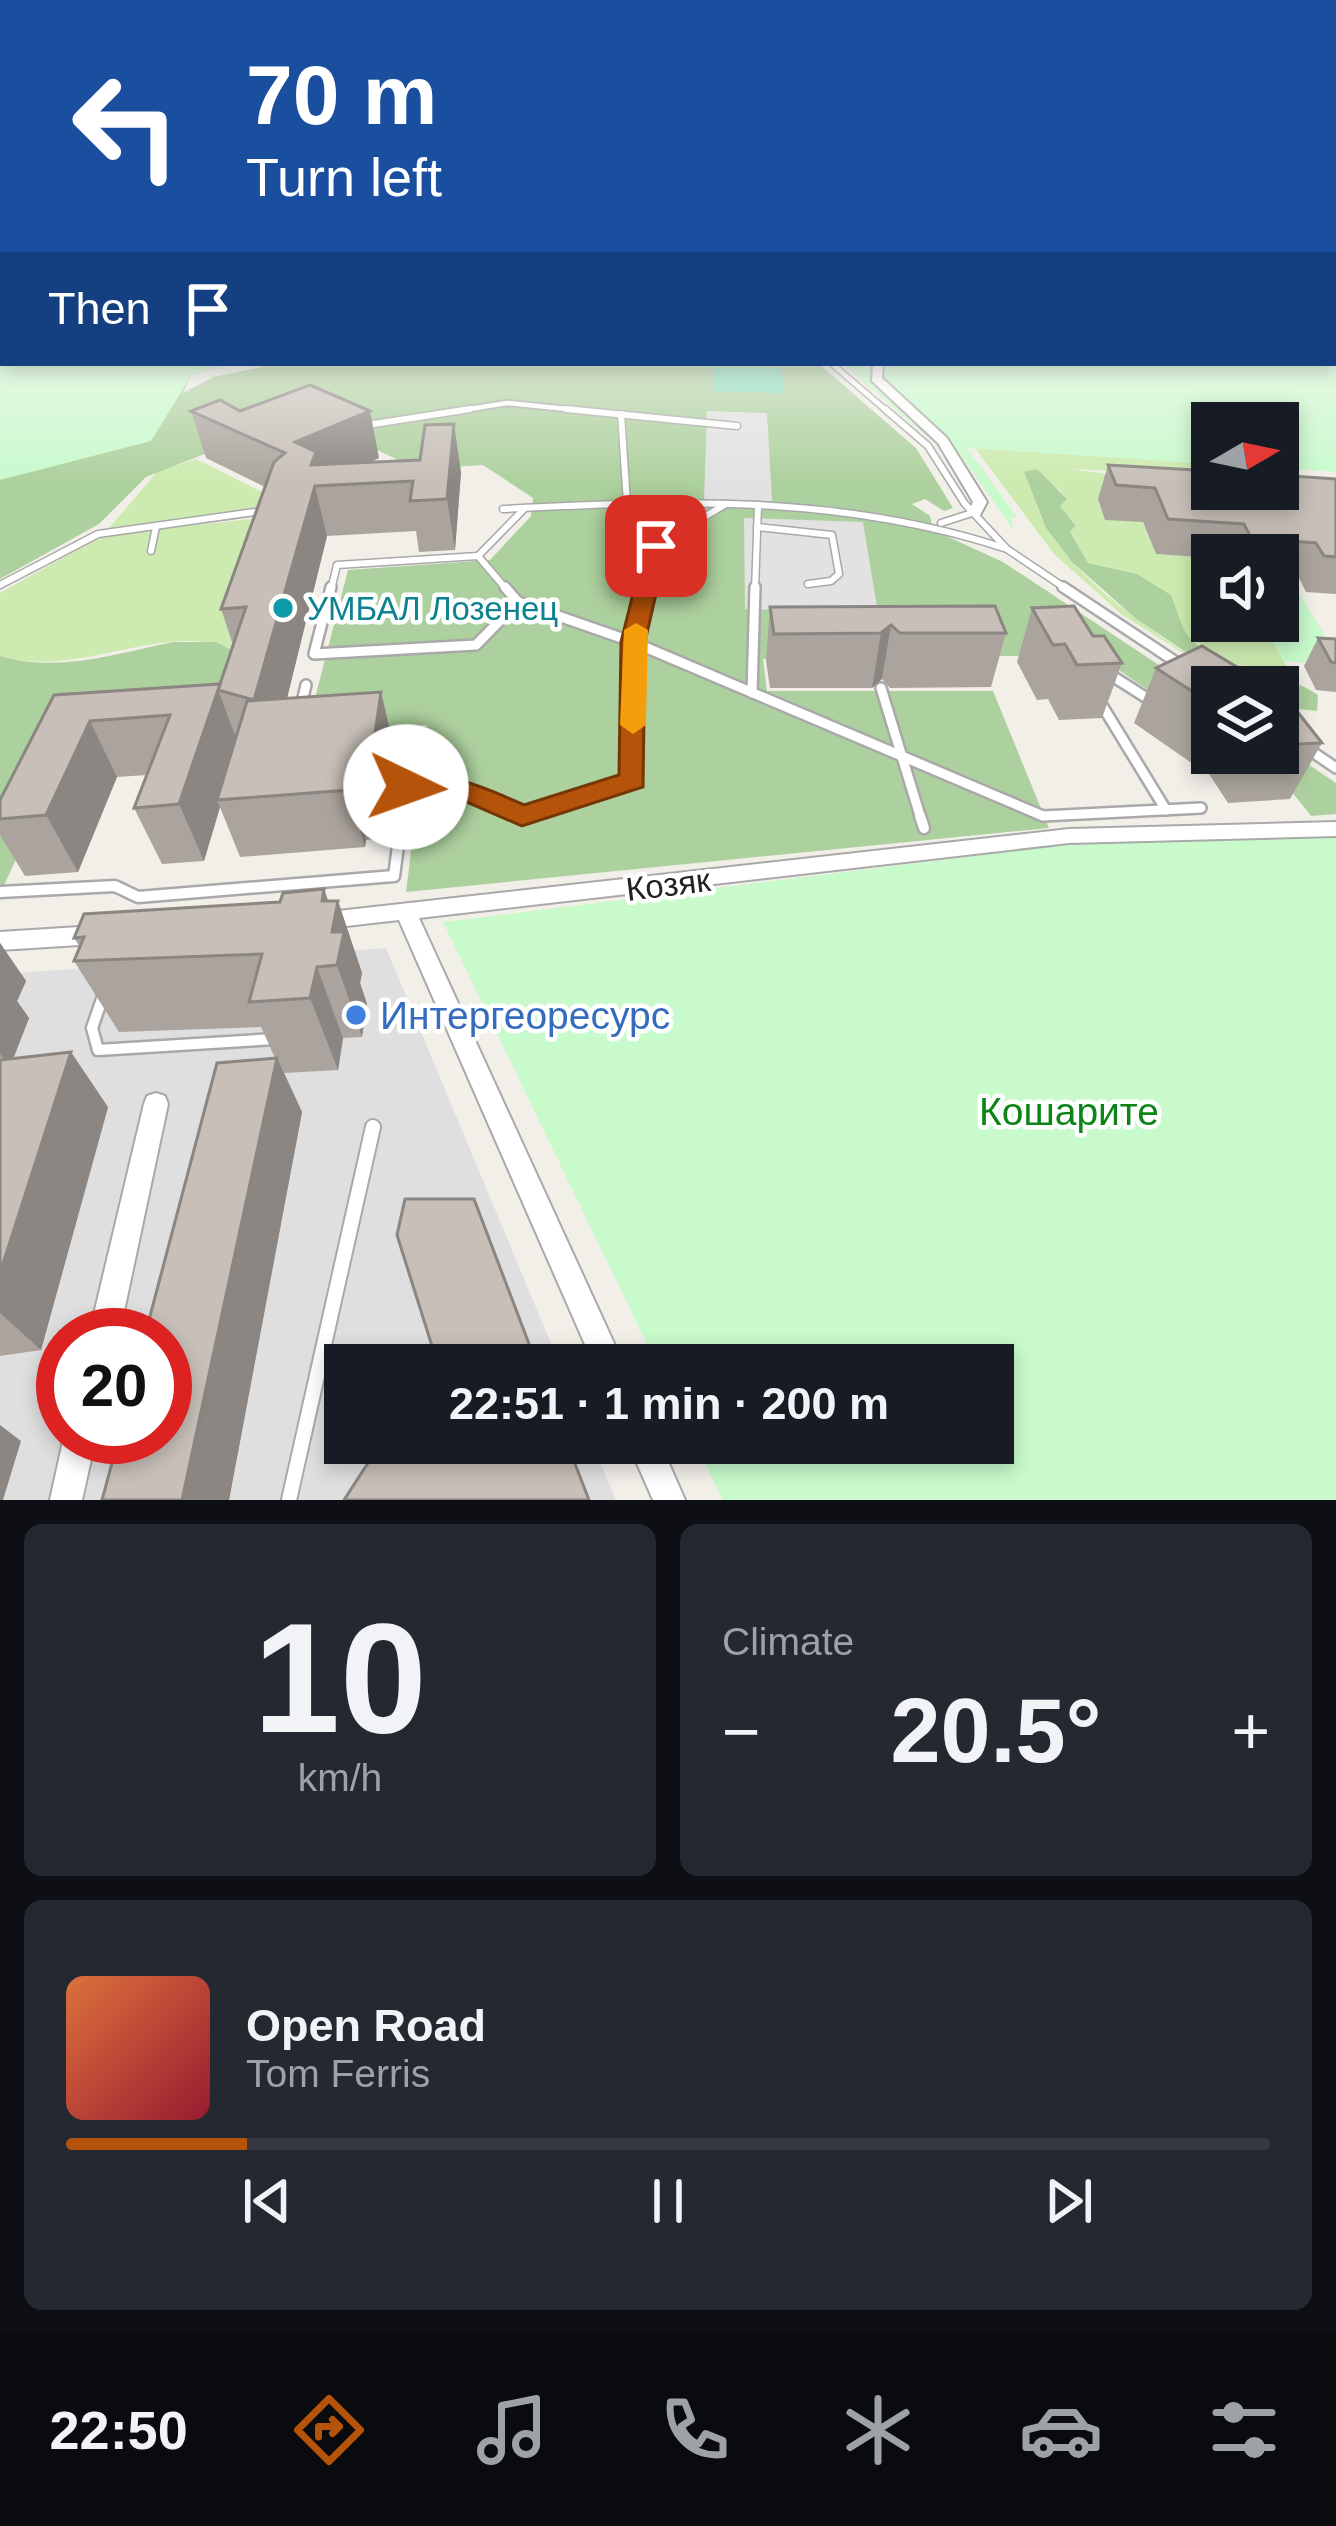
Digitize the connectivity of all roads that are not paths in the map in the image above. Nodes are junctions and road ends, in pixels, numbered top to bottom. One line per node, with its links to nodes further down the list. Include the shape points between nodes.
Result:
1 (835, 366): 12 (lane, via 928,446)
2 (878, 366): 12 (street, via 876,379 954,455 980,502)
3 (621, 414): 4 (lane); 5 (lane, via 507,403); 6 (lane)
4 (737, 425)
5 (358, 427)
6 (627, 503): 7 (lane); 10 (lane)
7 (726, 504): 8 (lane); 22 (lane, via 656,546)
8 (758, 505): 13 (lane); 15 (lane)
9 (276, 507): 14 (lane)
10 (525, 508): 11 (lane); 18 (lane)
11 (503, 509)
12 (976, 512): 13 (lane); 16 (lane)
13 (939, 524): 16 (lane)
14 (156, 527): 17 (lane); 20 (lane, via 98,533)
15 (757, 527): 19 (lane, via 832,535 839,574); 27 (lane)
16 (1007, 549): 24 (lane)
17 (151, 551)
18 (478, 556): 21 (lane); 21 (lane, via 338,565 314,654 476,645)
19 (808, 584)
20 (0, 585)
21 (518, 602): 22 (lane)
22 (633, 642): 27 (lane); 35 (lane, via 633,781 522,816 464,789)
23 (1092, 670): 29 (lane)
24 (1191, 672)
25 (306, 686): 30 (lane)
26 (881, 688): 33 (lane)
27 (752, 693): 33 (lane)
28 (1097, 696): 37 (lane)
29 (1151, 701)
30 (296, 723)
31 (373, 736): 35 (lane, via 413,733)
32 (1299, 743): 34 (lane)
33 (902, 756): 37 (lane, via 1043,816); 38 (lane)
34 (1336, 768)
35 (406, 787): 40 (lane, via 394,876 138,897 115,886)
36 (1201, 808): 37 (lane)
37 (1166, 810)
38 (924, 828)
39 (1336, 829): 41 (street, Козяк, via 1069,836)
40 (0, 892)
41 (407, 915): 42 (street, Козяк); 50 (street)
42 (287, 923)
43 (125, 933): 44 (street)
44 (0, 941)
45 (105, 990): 46 (lane, via 92,1028 98,1050)
46 (281, 1039)
47 (156, 1104): 49 (street)
48 (374, 1127): 54 (lane)
49 (110, 1308)
50 (600, 1344)
51 (74, 1464): 53 (street)
52 (653, 1464): 55 (street)
53 (66, 1500)
54 (289, 1500)
55 (669, 1500)

